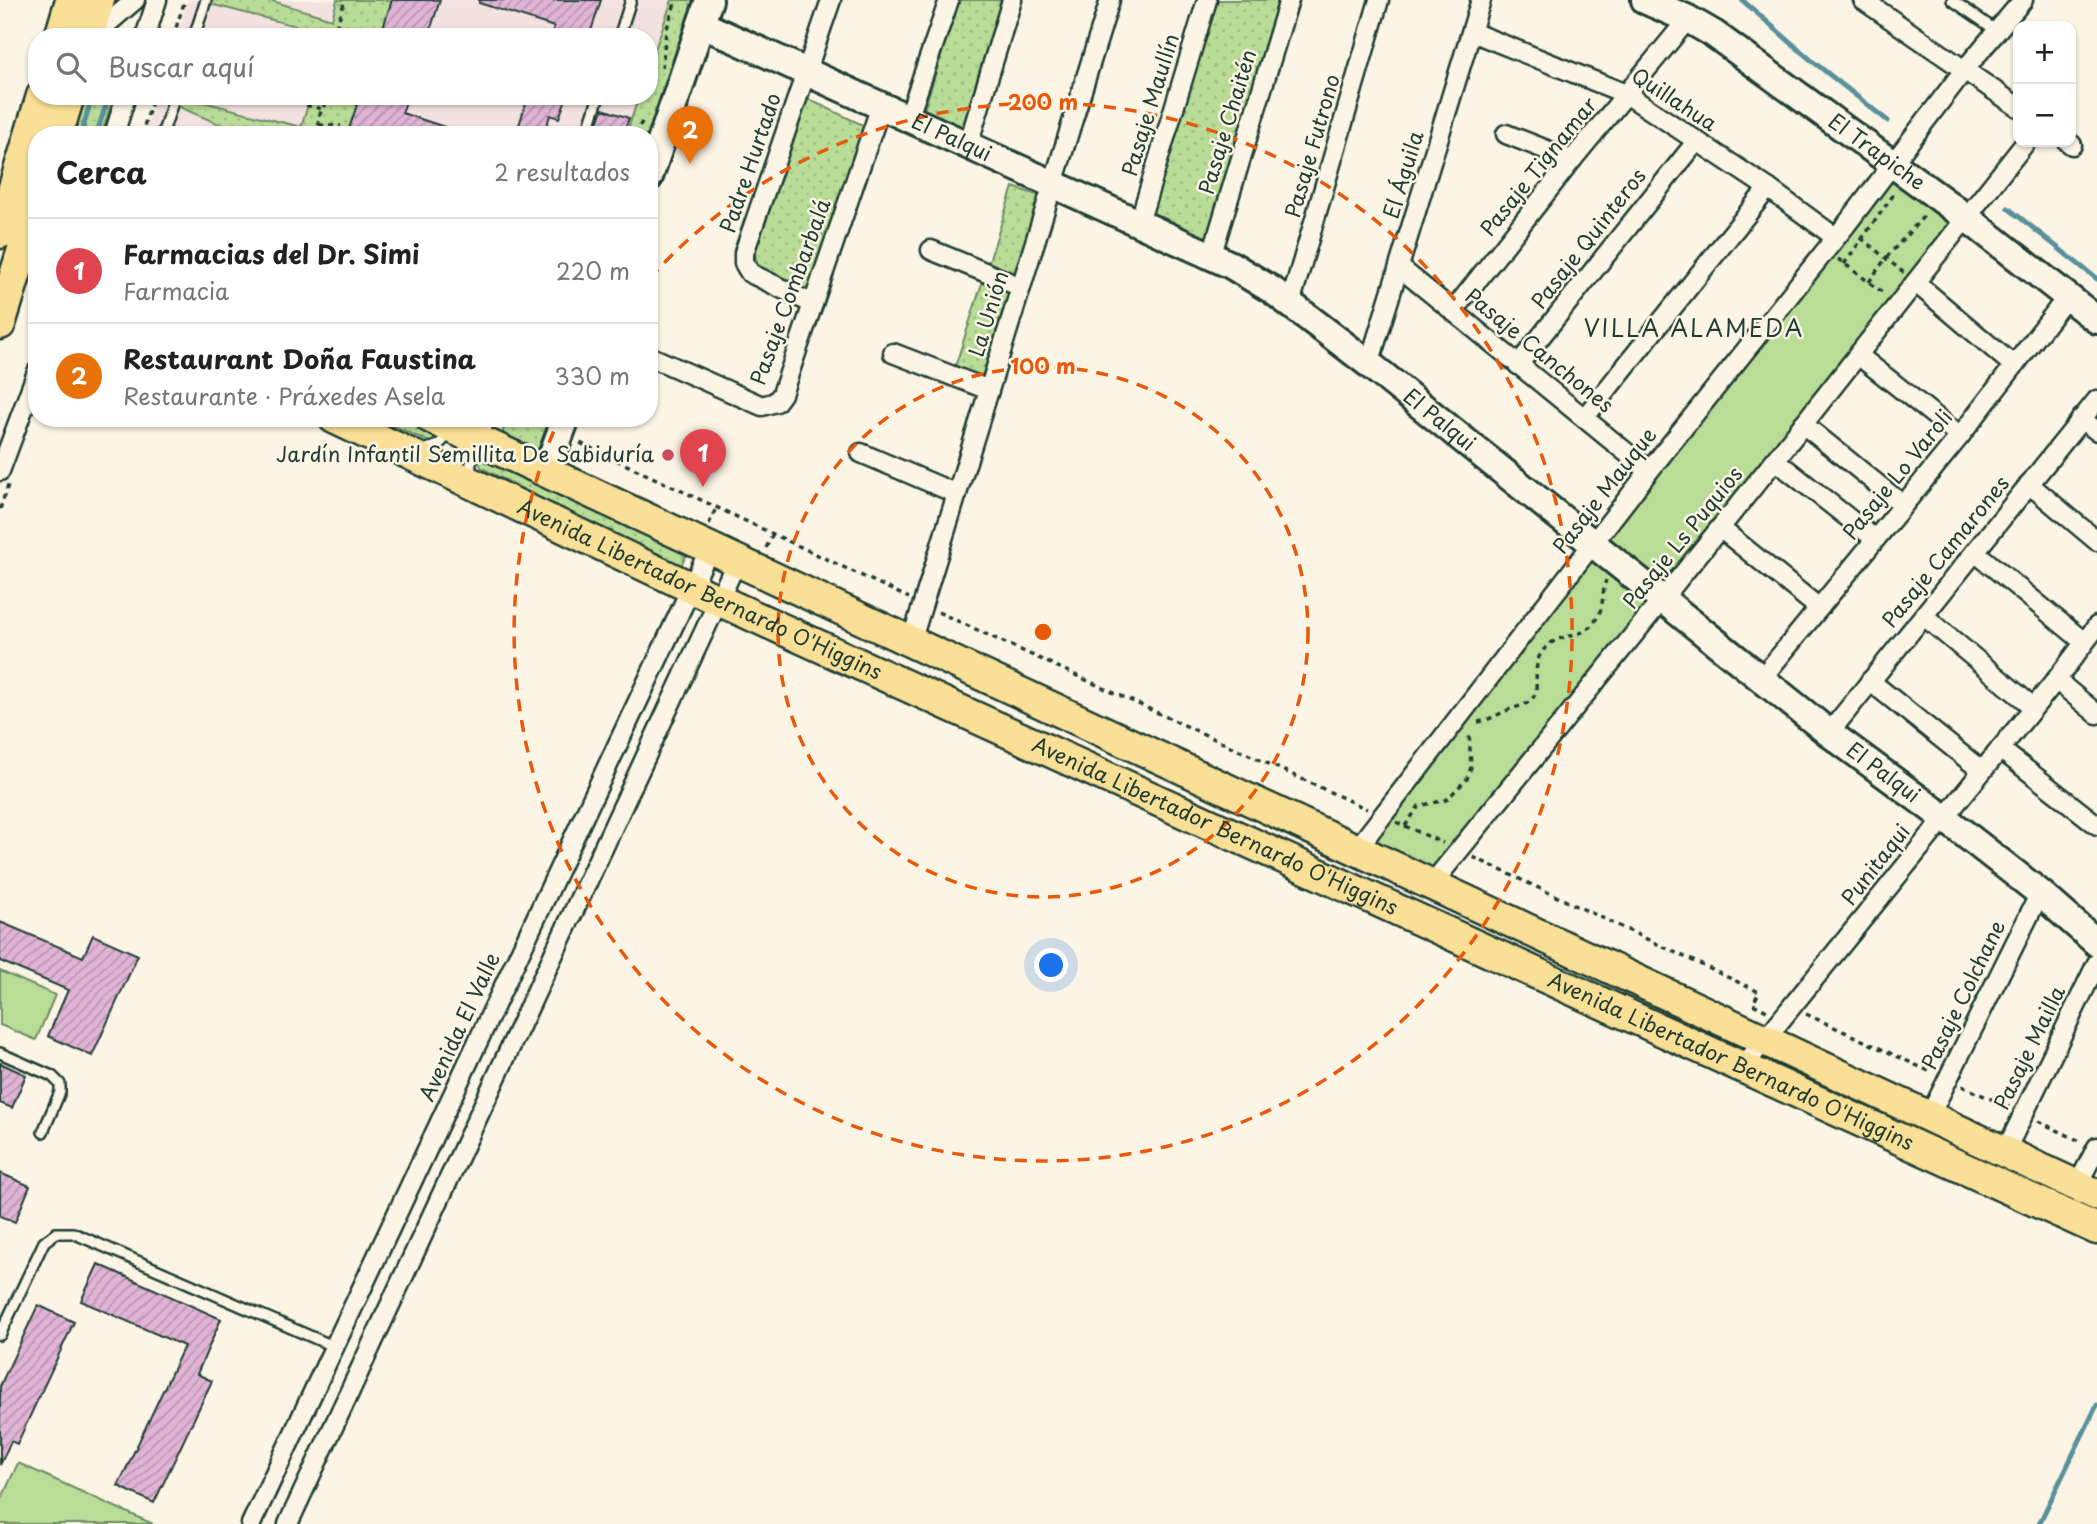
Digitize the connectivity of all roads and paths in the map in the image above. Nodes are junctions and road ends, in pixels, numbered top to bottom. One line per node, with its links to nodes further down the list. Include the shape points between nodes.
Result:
1 (71, 0): 24 (main road)
2 (99, 0): 25 (main road)
3 (135, 0): 26 (street)
4 (157, 0): 27 (street)
5 (185, 0): 28 (path)
6 (206, 0): 29 (lane)
7 (345, 0): 30 (path)
8 (631, 0): 31 (lane)
9 (676, 0): 35 (path)
10 (831, 0): 36 (street, Padre Hurtado)
11 (949, 0): 50 (street)
12 (1012, 0): 62 (street)
13 (1110, 0): 68 (street, La Unión)
14 (1207, 0): 74 (street, Pasaje Maullín)
15 (1289, 0): 79 (street, Pasaje Chaitén)
16 (1379, 0): 89 (street, Pasaje Futrono)
17 (1481, 0): 33 (street, El Águila)
18 (1645, 0): 23 (street, El Trapiche)
19 (1863, 0): 34 (street)
20 (1952, 0): 32 (lane)
21 (2023, 0): 32 (street, Pasaje Mauque)
22 (705, 12): 36 (street, El Palqui); 64 (street)
23 (1688, 19): 37 (street, Pasaje Tignamar); 66 (street, El Trapiche)
24 (63, 28)
25 (92, 28)
26 (101, 28)
27 (148, 28)
28 (176, 28)
29 (197, 28)
30 (335, 28)
31 (622, 28)
32 (1997, 31): 34 (street, Pasaje Mauque)
33 (1472, 32): 37 (street, Quillahua); 82 (street, El Águila)
34 (1965, 69): 38 (street); 66 (street, Pasaje Mauque)
35 (661, 71)
36 (806, 73): 47 (street, El Palqui); 88 (street, Padre Hurtado, via 744,263 750,273)
37 (1626, 94): 61 (street, Quillahua); 65 (street, Pasaje Tignamar)
38 (2013, 103)
39 (39, 105): 52 (main road)
40 (66, 105): 53 (main road)
41 (123, 105): 54 (street)
42 (151, 105): 55 (path)
43 (172, 105): 56 (lane)
44 (306, 105): 48 (path)
45 (324, 105): 48 (path)
46 (596, 105): 58 (lane)
47 (881, 106): 50 (street, El Palqui); 88 (street, Pasaje Combarbalá)
48 (322, 109): 51 (path)
49 (647, 113): 59 (path)
50 (908, 119): 62 (street, El Palqui)
51 (319, 125): 57 (path)
52 (36, 126)
53 (60, 126)
54 (117, 126)
55 (144, 126)
56 (165, 126)
57 (341, 126)
58 (589, 126)
59 (640, 126)
60 (1506, 134): 65 (street)
61 (1696, 142): 69 (street, Quillahua); 98 (street, Pasaje Quinteros)
62 (968, 145): 68 (street, El Palqui)
63 (2022, 147): 72 (street, Pasaje Ls Puquios)
64 (658, 150)
65 (1572, 160): 91 (street, Pasaje Tignamar)
66 (1893, 164): 72 (street, El Trapiche); 75 (street, Pasaje Mauque)
67 (28, 170): 77 (main road)
68 (1053, 183): 74 (street, El Palqui); 86 (street, La Unión)
69 (1768, 188): 75 (street, Quillahua); 103 (street)
70 (1898, 194): 76 (path)
71 (1921, 211): 80 (path, via 1923,217)
72 (1967, 218): 85 (street, Pasaje Ls Puquios); 87 (street, El Trapiche)
73 (28, 219): 77 (main road)
74 (1139, 223): 79 (street, El Palqui)
75 (1835, 237): 76 (path); 81 (path); 117 (street, Pasaje Mauque)
76 (1862, 238): 80 (path); 81 (path)
77 (16, 239): 83 (main road)
78 (931, 250): 86 (street)
79 (1211, 257): 89 (street, El Palqui)
80 (1886, 258): 84 (path); 85 (path)
81 (1844, 264): 84 (path)
82 (1399, 267): 91 (street, Pasaje Canchones); 97 (street, El Águila)
83 (17, 270): 93 (main road)
84 (1869, 282): 90 (path)
85 (1916, 283): 90 (street, Pasaje Ls Puquios); 99 (street)
86 (1021, 287): 100 (street, La Unión)
87 (2067, 297): 92 (street, El Trapiche); 99 (street, Pasaje Lo Varoli)
88 (813, 304): 96 (street, Pasaje Combarbalá, via 782,394 770,406)
89 (1290, 304): 97 (street, El Palqui)
90 (1898, 304): 95 (street, Pasaje Ls Puquios)
91 (1453, 311): 98 (street, Pasaje Canchones)
92 (2097, 320)
93 (0, 324)
94 (893, 353): 100 (street)
95 (1858, 355): 105 (street, Pasaje Ls Puquios); 112 (street)
96 (658, 360)
97 (1369, 364): 126 (street, El Palqui)
98 (1518, 365): 103 (street, Pasaje Canchones)
99 (2014, 366): 112 (street, Pasaje Lo Varoli)
100 (989, 390): 121 (street, La Unión)
101 (28, 396): 116 (street)
102 (2097, 400): 104 (street, Pasaje Camarones)
103 (1585, 417): 117 (street, Pasaje Canchones)
104 (2081, 419): 111 (street); 120 (street, Pasaje Camarones)
105 (1803, 424): 115 (street, Pasaje Ls Puquios); 122 (street)
106 (353, 427): 113 (main road, Avenida Libertador Bernardo O'Higgins)
107 (444, 427): 113 (lane, via 440,445 420,450)
108 (553, 427): 118 (street)
109 (557, 427): 134 (path)
110 (486, 430): 118 (main road, Avenida Libertador Bernardo O'Higgins); 119 (lane, via 471,463)
111 (2097, 431)
112 (1960, 436): 122 (street, Pasaje Lo Varoli)
113 (398, 448): 119 (main road, Avenida Libertador Bernardo O'Higgins)
114 (861, 453): 121 (street)
115 (1775, 460): 123 (street, Pasaje Ls Puquios); 124 (street)
116 (0, 471)
117 (1649, 471): 126 (street, Pasaje Mauque)
118 (546, 472): 127 (main road, Avenida Libertador Bernardo O'Higgins)
119 (472, 484): 131 (main road, Avenida Libertador Bernardo O'Higgins)
120 (2029, 484): 125 (street); 128 (street, Pasaje Camarones)
121 (957, 494): 134 (street, La Unión)
122 (1903, 505): 124 (street, Pasaje Lo Varoli)
123 (1720, 528): 133 (street, Pasaje Ls Puquios); 135 (street)
124 (1875, 539): 135 (street, Pasaje Lo Varoli)
125 (2097, 541)
126 (1593, 542): 130 (street, El Palqui); 148 (street, Pasaje Mauque)
127 (710, 548): 129 (main road, Avenida Libertador Bernardo O'Higgins); 131 (street, Avenida El Valle)
128 (1975, 552): 136 (street, Pasaje Camarones); 139 (street)
129 (737, 561): 132 (street); 138 (main road, Avenida Libertador Bernardo O'Higgins)
130 (1620, 565): 133 (street, El Palqui); 151 (path, via 1605,582 1593,623 1578,636 1557,639 1541,654 1531,700 1471,726 1467,779 1446,800 1419,806)
131 (692, 588): 132 (main road, Avenida Libertador Bernardo O'Higgins); 171 (street, Avenida El Valle)
132 (719, 600): 160 (main road, Avenida Libertador Bernardo O'Higgins); 173 (street)
133 (1662, 600): 140 (street, El Palqui); 153 (street, Pasaje Ls Puquios)
134 (923, 604): 138 (street, La Unión); 148 (path)
135 (1819, 608): 140 (street, Pasaje Lo Varoli)
136 (1924, 616): 142 (street, Pasaje Camarones); 143 (street)
137 (2097, 626): 139 (street, Punitaqui)
138 (911, 642): 152 (main road, Avenida Libertador Bernardo O'Higgins)
139 (2084, 642): 141 (street, Punitaqui)
140 (1761, 679): 145 (street, El Palqui)
141 (2056, 680): 143 (street, Punitaqui); 144 (street)
142 (1870, 681): 145 (street, Pasaje Camarones); 147 (street)
143 (2033, 707): 146 (street, Punitaqui)
144 (2097, 714)
145 (1829, 733): 149 (street, El Palqui)
146 (2000, 749): 147 (street, Punitaqui); 150 (street)
147 (1982, 771): 149 (street, Punitaqui)
148 (1382, 816): 151 (path); 152 (street, Pasaje Mauque)
149 (1943, 817): 155 (street, El Palqui); 158 (street, Punitaqui)
150 (2097, 825)
151 (1405, 826): 153 (path)
152 (1356, 850): 154 (main road, Avenida Libertador Bernardo O'Higgins)
153 (1459, 850): 154 (street, Pasaje Ls Puquios); 158 (path, via 1759,992 1753,1004)
154 (1431, 885): 158 (main road, Avenida Libertador Bernardo O'Higgins)
155 (2040, 893): 156 (street, El Palqui); 162 (street, Pasaje Colchane)
156 (2097, 943)
157 (2097, 963): 163 (street, Pasaje Mailla)
158 (1777, 1036): 160 (street, Punitaqui); 161 (main road); 162 (path, via 1802,1013); 164 (main road, Avenida Libertador Bernardo O'Higgins)
159 (0, 1053): 165 (lane, via 60,1084)
160 (1742, 1068): 161 (main road, Avenida Libertador Bernardo O'Higgins)
161 (1770, 1080): 169 (main road, Avenida Libertador Bernardo O'Higgins)
162 (1948, 1080): 163 (path); 164 (street, Pasaje Colchane)
163 (2023, 1114): 166 (path); 167 (street, Pasaje Mailla)
164 (1929, 1117): 167 (main road, Avenida Libertador Bernardo O'Higgins)
165 (43, 1132)
166 (2097, 1148): 168 (street)
167 (2005, 1152): 168 (main road, Avenida Libertador Bernardo O'Higgins)
168 (2087, 1191)
169 (2097, 1229)
170 (0, 1335): 171 (lane, via 44,1242 56,1233 73,1233)
171 (335, 1347): 172 (street, Avenida El Valle)
172 (251, 1524)
173 (288, 1524)

